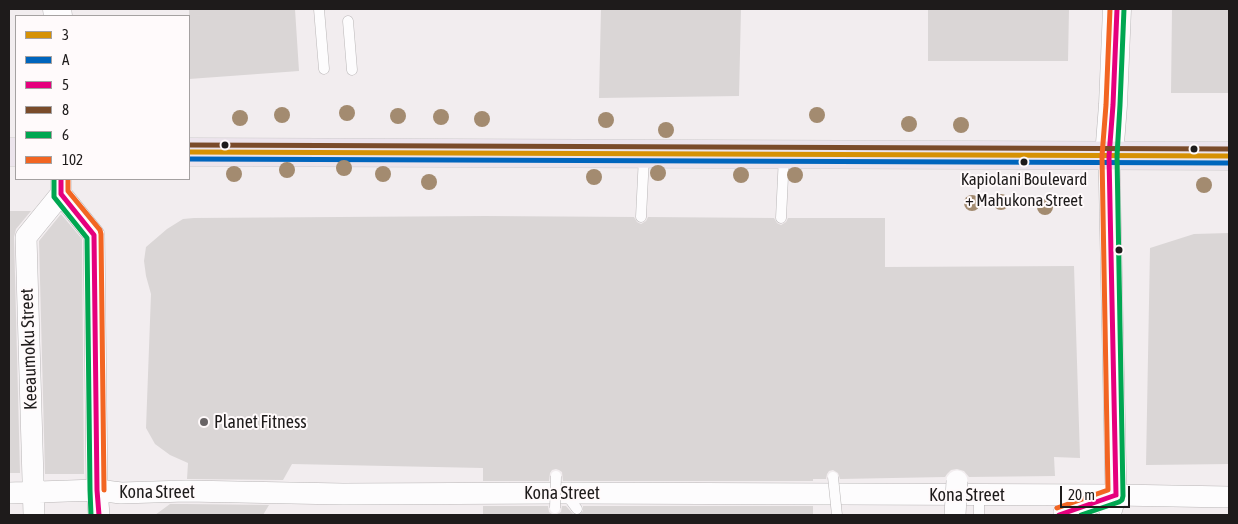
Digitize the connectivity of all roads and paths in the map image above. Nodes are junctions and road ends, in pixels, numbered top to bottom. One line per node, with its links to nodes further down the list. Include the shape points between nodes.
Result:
1 (320, 9): 4 (lane)
2 (1116, 9): 9 (street)
3 (348, 21): 5 (lane)
4 (324, 69)
5 (352, 70)
6 (190, 152): 7 (main road)
7 (644, 154): 8 (main road); 12 (lane)
8 (784, 155): 9 (main road); 13 (lane)
9 (1109, 156): 10 (main road); 22 (street)
10 (1229, 156)
11 (61, 186): 16 (street, Keeaumoku Street, via 94,235); 17 (street, Keeaumoku Street, via 26,237)
12 (641, 217)
13 (781, 218)
14 (833, 477): 26 (lane, bridge)
15 (957, 479): 27 (street, bridge)
16 (97, 490): 17 (street, Kona Street); 20 (street, Kona Street, via 120,493 343,494); 25 (street, Keeaumoku Street)
17 (33, 492): 18 (street, Kona Street); 24 (street, Keeaumoku Street)
18 (9, 493)
19 (1229, 497): 22 (street, Kona Street)
20 (562, 500): 21 (street, Kona Street)
21 (979, 505): 22 (street, Kona Street)
22 (1113, 505): 23 (street, Kona Street); 28 (street)
23 (1064, 514)
24 (34, 515)
25 (99, 515)
26 (837, 515)
27 (955, 515)
28 (1126, 515)

